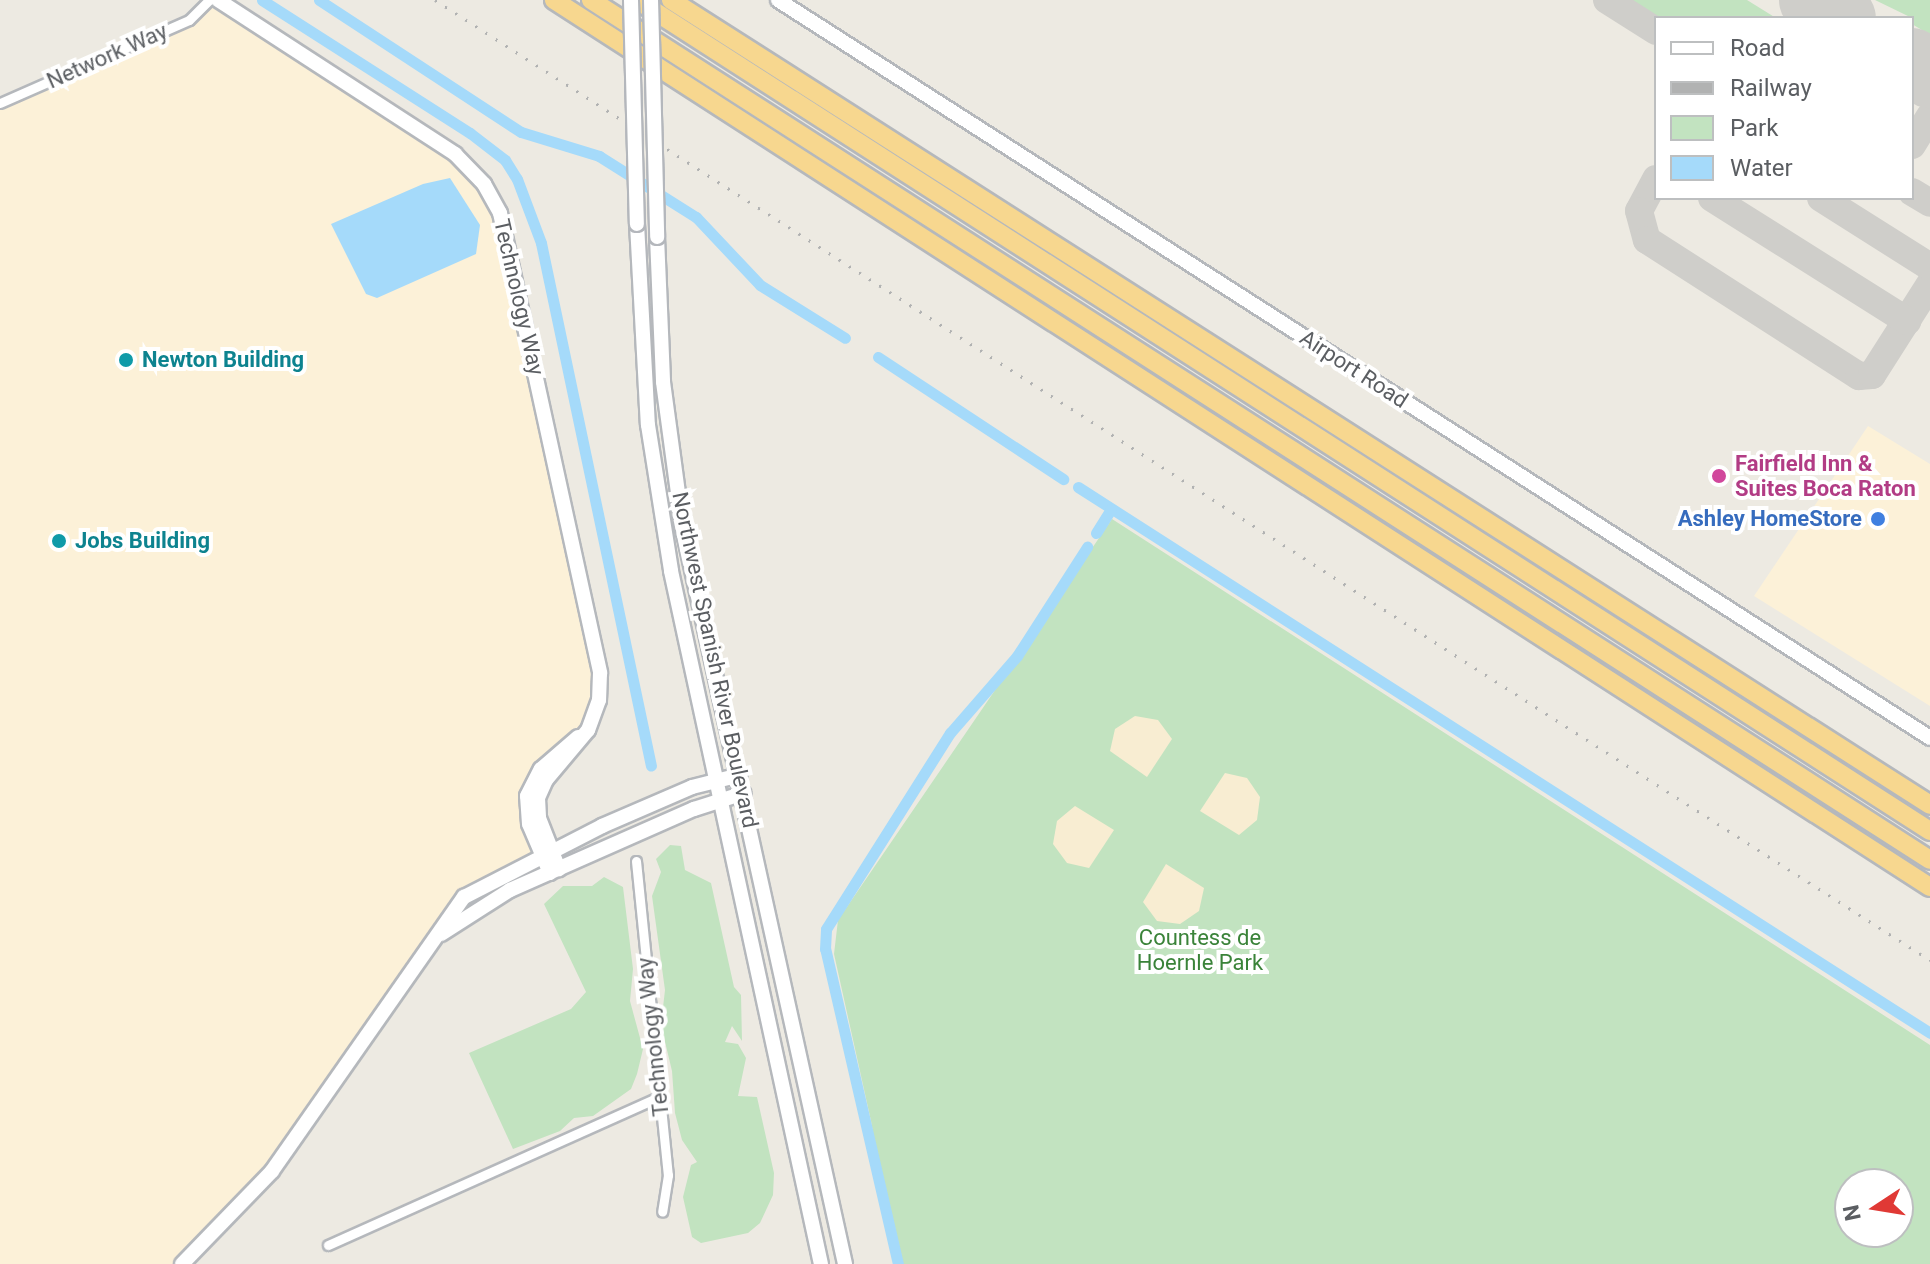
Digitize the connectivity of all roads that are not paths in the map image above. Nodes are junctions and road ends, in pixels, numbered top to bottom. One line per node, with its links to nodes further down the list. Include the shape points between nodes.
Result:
1 (209, 0): 9 (street, Network Way, via 189,20)
2 (218, 0): 21 (street, Technology Way, via 455,154 495,202 513,262 599,663 599,700 588,730 541,769 528,790 527,817)
3 (554, 0): 11 (highway)
4 (591, 0): 10 (highway)
5 (634, 0): 12 (highway); 16 (street, Northwest Spanish River Boulevard, bridge, via 642,352 658,496)
6 (651, 0): 15 (street, Northwest Spanish River Boulevard, bridge, via 661,357 677,493)
7 (671, 0): 13 (highway)
8 (778, 0): 14 (street, Airport Road)
9 (0, 103)
10 (1196, 387): 11 (highway); 22 (highway)
11 (1304, 487): 25 (highway)
12 (1431, 512): 13 (highway); 20 (highway)
13 (1591, 586): 19 (highway)
14 (1930, 738)
15 (740, 775): 16 (street); 17 (street, Northwest Spanish River Boulevard)
16 (715, 781): 18 (street, Northwest Spanish River Boulevard); 21 (street)
17 (744, 793): 18 (street); 32 (street, Northwest Spanish River Boulevard)
18 (719, 800): 24 (street); 31 (street, Northwest Spanish River Boulevard)
19 (1930, 805)
20 (1930, 831)
21 (546, 852): 24 (street, Technology Way); 26 (street, via 464,897)
22 (1930, 860)
23 (636, 861): 27 (street, Technology Way)
24 (554, 871): 26 (street, via 478,908)
25 (1930, 887)
26 (428, 944): 30 (street, via 272,1171)
27 (659, 1097): 28 (street, Technology Way, via 668,1175); 29 (street)
28 (662, 1212)
29 (328, 1245)
30 (182, 1264)
31 (821, 1264)
32 (845, 1264)

